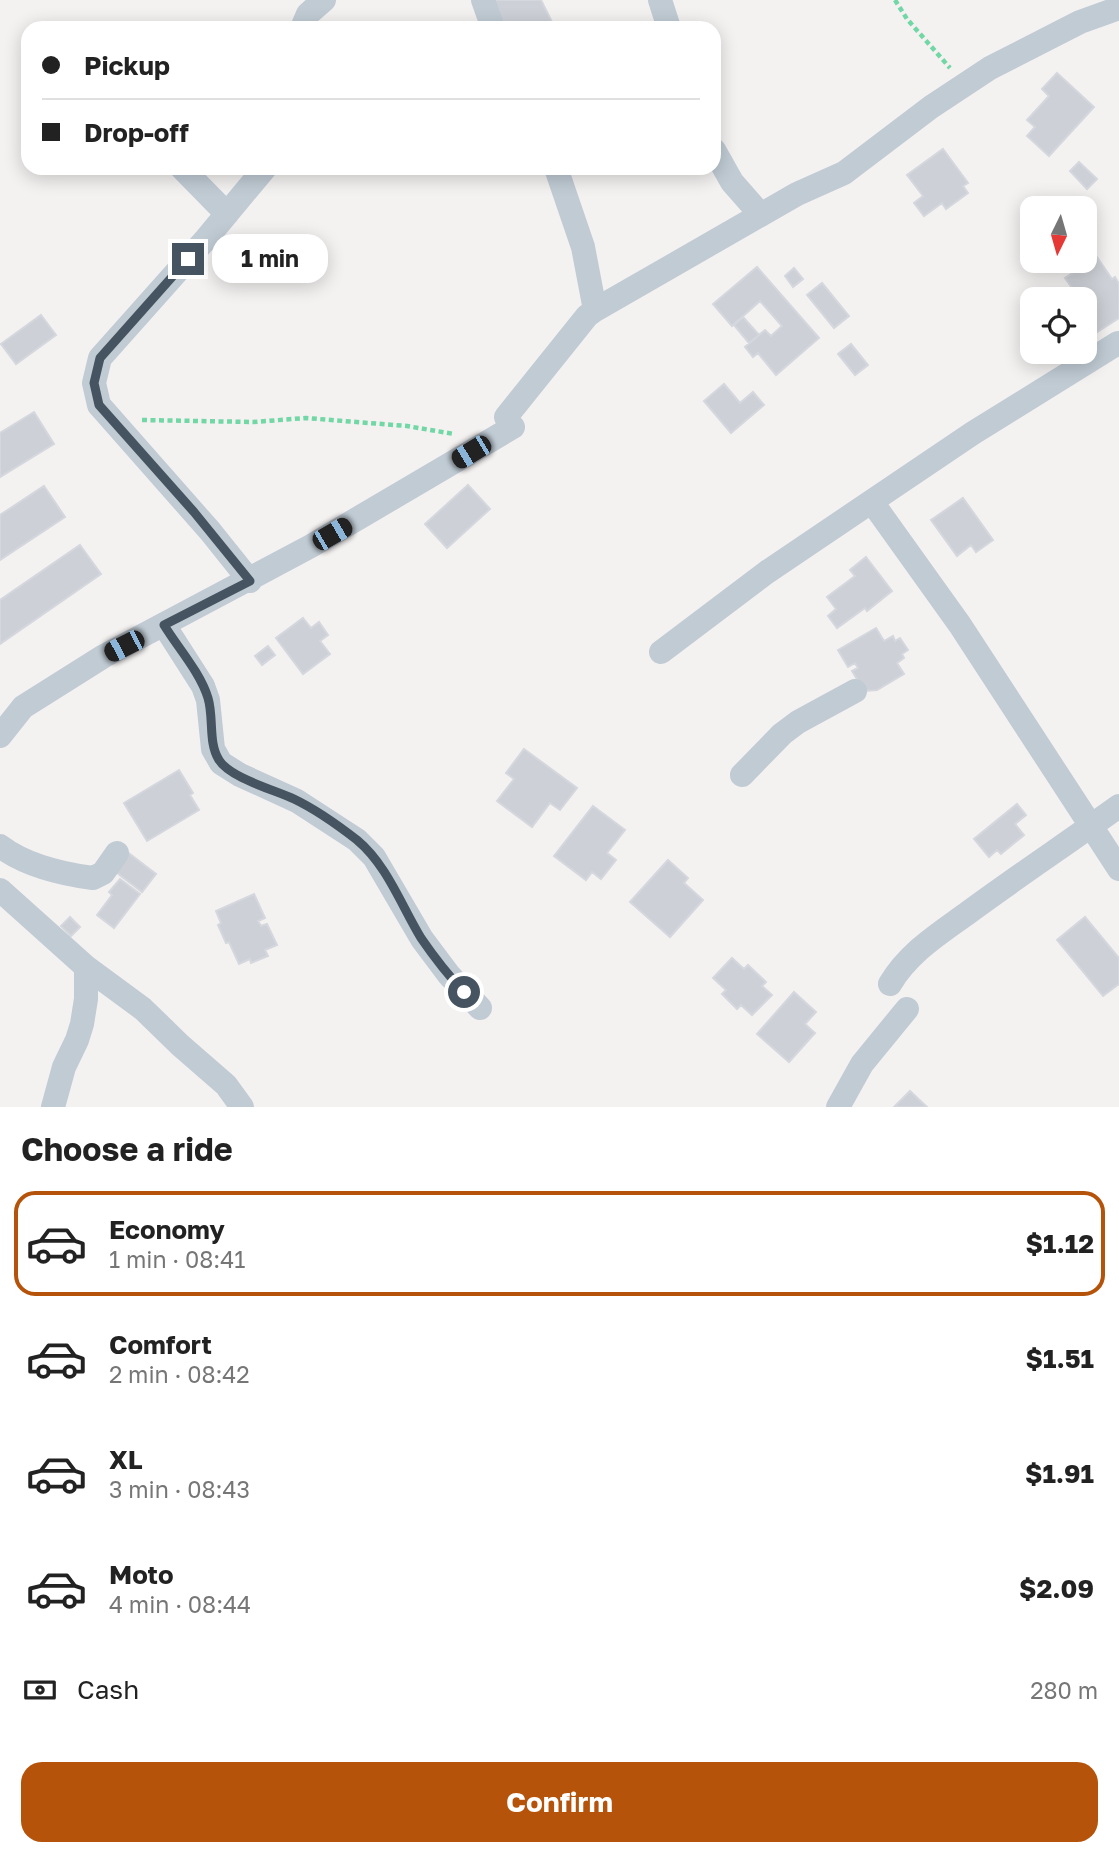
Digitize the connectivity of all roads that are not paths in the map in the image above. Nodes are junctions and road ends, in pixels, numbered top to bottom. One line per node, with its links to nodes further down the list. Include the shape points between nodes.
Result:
1 (324, 0): 5 (street)
2 (483, 0): 6 (street)
3 (660, 0): 7 (street)
4 (1119, 8): 13 (street, via 1080,22 990,68 844,173)
5 (305, 21)
6 (490, 21)
7 (667, 21)
8 (721, 162): 13 (street)
9 (189, 175): 12 (street)
10 (259, 175): 12 (street)
11 (558, 175): 14 (street, via 583,247)
12 (227, 214): 18 (street, via 100,358 96,393 99,405)
13 (761, 215): 14 (street)
14 (595, 310): 18 (street, via 509,422 489,440)
15 (1119, 343): 16 (street); 17 (street, via 973,432)
16 (1119, 366)
17 (872, 502): 20 (street, via 767,572); 25 (street, via 960,625)
18 (250, 581): 19 (street)
19 (164, 625): 22 (street, via 42,694 23,707); 32 (street, via 203,686 213,749 221,763 297,801 357,840 374,857 422,939)
20 (661, 652)
21 (855, 691): 23 (street, via 782,734)
22 (0, 736)
23 (742, 775)
24 (1119, 806): 25 (street)
25 (1090, 827): 28 (street); 31 (street, via 920,948)
26 (0, 846): 27 (street, via 48,868 93,878 103,873)
27 (117, 853)
28 (1119, 869)
29 (0, 890): 30 (street)
30 (86, 967): 34 (street, via 82,1024); 35 (street, via 143,1009 226,1085)
31 (890, 985)
32 (480, 1008)
33 (907, 1009): 36 (street, via 862,1064)
34 (53, 1107)
35 (242, 1107)
36 (838, 1107)

